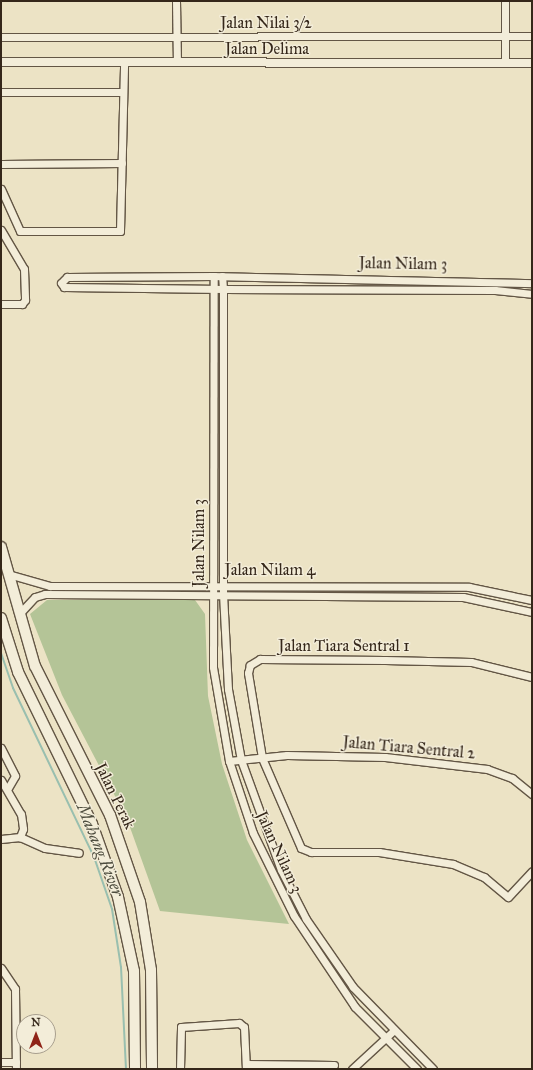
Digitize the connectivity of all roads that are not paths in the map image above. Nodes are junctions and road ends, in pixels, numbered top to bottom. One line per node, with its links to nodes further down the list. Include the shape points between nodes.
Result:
1 (176, 1): 6 (street)
2 (505, 1): 3 (street)
3 (505, 36): 4 (street, Jalan Nilai 3/2); 6 (street, Jalan Nilai 3/2); 10 (street)
4 (532, 36)
5 (1, 37): 6 (street, Jalan Nilai 3/2)
6 (176, 37): 9 (street)
7 (1, 62): 8 (street, Jalan Delima)
8 (124, 62): 9 (street, Jalan Delima); 13 (street)
9 (177, 62): 10 (street, Jalan Delima)
10 (505, 63): 11 (street, Jalan Delima)
11 (532, 63)
12 (1, 92): 13 (street)
13 (123, 92): 14 (street)
14 (122, 163): 15 (street); 16 (street, via 120,231 20,231)
15 (1, 164)
16 (1, 189)
17 (2, 233): 24 (street, via 24,269 25,300 22,304)
18 (214, 276): 19 (street, Jalan Nilam 3); 21 (street, Jalan Nilam 3); 21 (street, via 67,277 61,283 64,287)
19 (222, 276): 20 (street, Jalan Nilam 3); 22 (street)
20 (532, 283)
21 (214, 289): 22 (street); 27 (street, Jalan Nilam 3)
22 (223, 289): 23 (street, Jalan Nilam 3, via 495,290); 28 (street, Jalan Nilam 3)
23 (532, 294)
24 (1, 304)
25 (1, 547): 26 (main road, Jalan Perak)
26 (8, 574): 27 (street, Jalan Nilam 4, via 50,586); 33 (main road, Jalan Perak)
27 (213, 584): 28 (street, Jalan Nilam 4); 29 (street, Jalan Nilam 3)
28 (224, 584): 30 (street, Jalan Nilam 3); 31 (street, Jalan Nilam 4, via 469,587)
29 (213, 595): 30 (street, Jalan Nilam 4); 33 (street, Jalan Nilam 4, via 45,594 35,597); 39 (street, Jalan Nilam 3, via 213,667)
30 (223, 595): 32 (street, Jalan Nilam 4, via 463,597); 38 (street, Jalan Nilam 3, via 228,689)
31 (532, 600)
32 (532, 612)
33 (19, 614): 55 (main road, Jalan Perak, via 52,705 110,815 133,875 145,922 150,970)
34 (1, 618): 54 (main road, Jalan Perak, via 32,706 92,824 116,890 134,971)
35 (532, 677): 37 (street, Jalan Tiara Sentral 1, via 472,662 260,659 250,665 248,673)
36 (1, 748): 41 (street, via 15,776)
37 (262, 758): 38 (street, Jalan Tiara Sentral 2); 42 (street, Jalan Tiara Sentral 2, via 384,757 487,769 512,778); 46 (street, Jalan Tiara Sentral 1, via 301,848 311,852 379,852 453,864 480,875 508,898)
38 (241, 760): 39 (street, Jalan Tiara Sentral 2); 48 (street, Jalan Nilam 3, via 280,870 306,919 353,987)
39 (228, 762): 49 (street, Jalan Nilam 3, via 253,833 294,916 323,963)
40 (1, 780): 41 (street)
41 (8, 788): 43 (street, via 23,822)
42 (532, 794)
43 (20, 836): 44 (street); 45 (street, via 45,848)
44 (1, 839)
45 (79, 853)
46 (532, 871)
47 (1, 968): 51 (street, via 15,989)
48 (393, 1031): 49 (street); 59 (street, Jalan Nilam 3)
49 (384, 1039): 57 (street); 58 (street, Jalan Nilam 3)
50 (1, 1062): 51 (street)
51 (16, 1065)
52 (334, 1065): 53 (street)
53 (246, 1067): 56 (street, via 242,1024 212,1024 181,1027)
54 (135, 1069)
55 (152, 1069)
56 (180, 1069)
57 (352, 1069)
58 (417, 1069)
59 (432, 1069)

